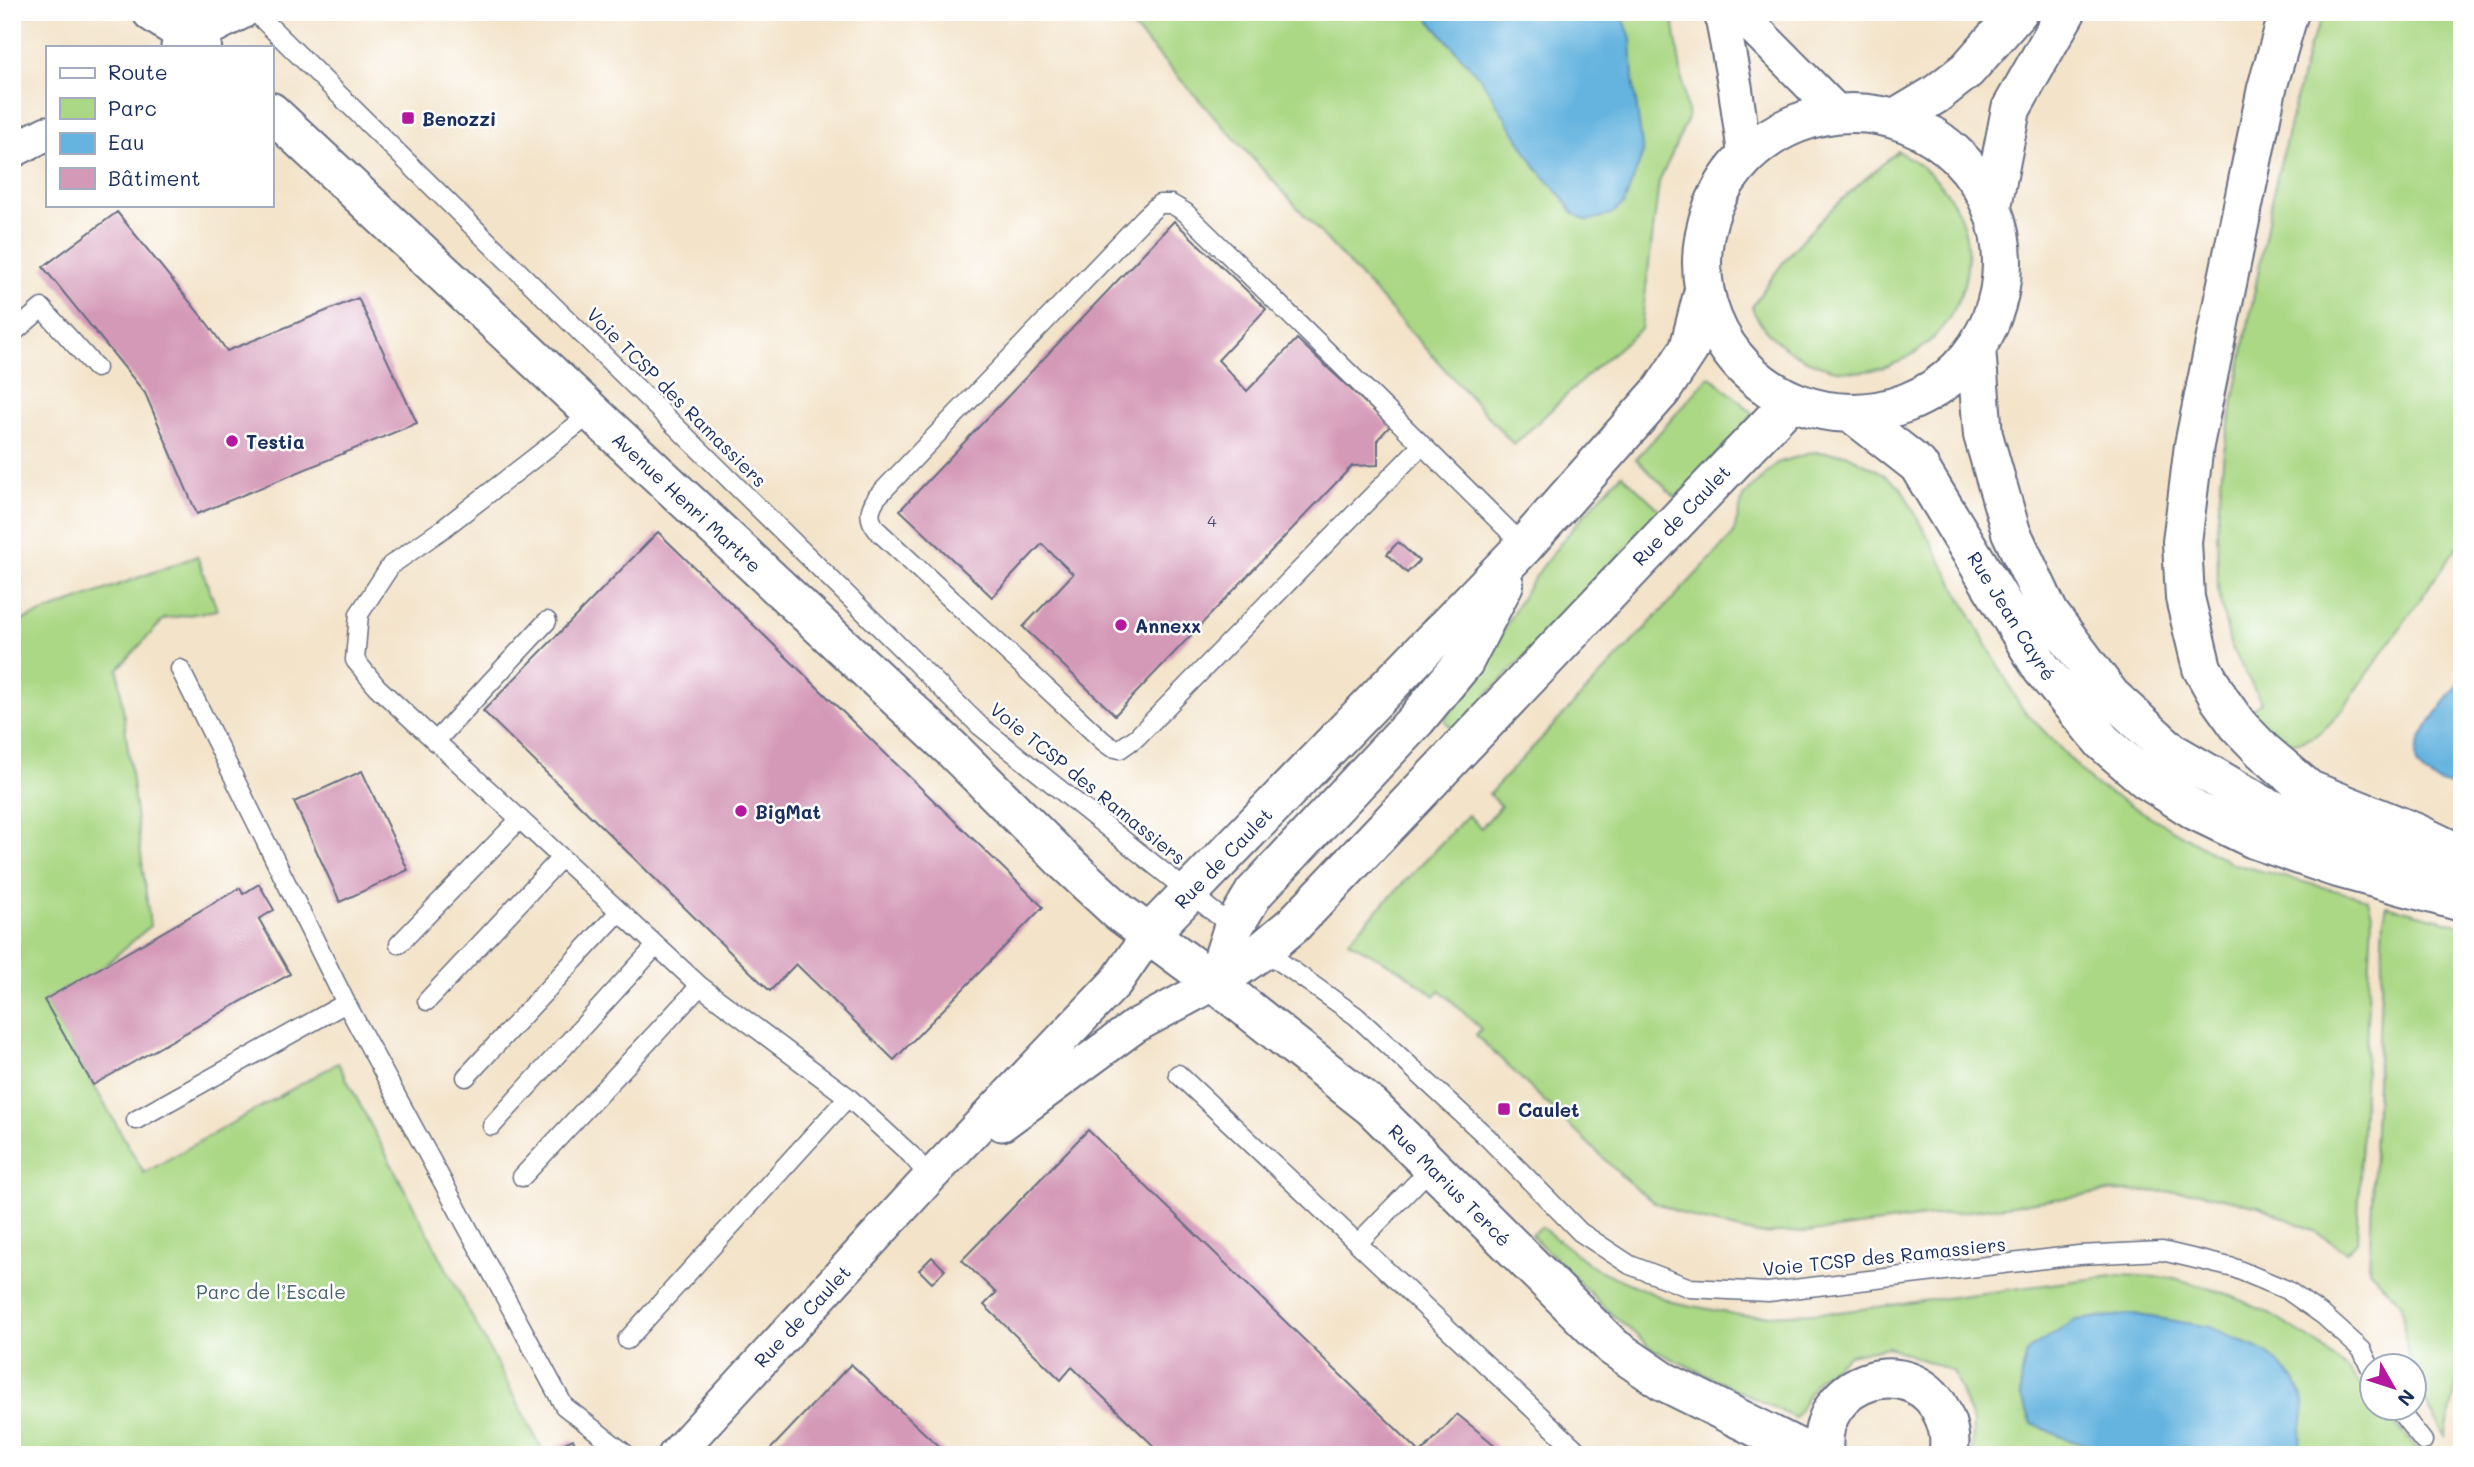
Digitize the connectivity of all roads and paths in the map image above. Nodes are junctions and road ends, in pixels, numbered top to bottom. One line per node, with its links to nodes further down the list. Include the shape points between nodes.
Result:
1 (152, 12): 9 (main road)
2 (242, 12): 9 (street)
3 (255, 12): 33 (lane, Voie TCSP des Ramassiers, via 981,726)
4 (1721, 12): 15 (street)
5 (1738, 12): 10 (street)
6 (2018, 12): 12 (main road, via 1967,70)
7 (2066, 12): 16 (main road, via 2011,109)
8 (2289, 12): 30 (main road, via 2267,88 2194,445 2182,542 2185,598 2202,668 2232,717 2263,751 2309,790)
9 (194, 36)
10 (1838, 113): 12 (main road); 15 (main road, via 1788,127)
11 (273, 114): 22 (main road, Avenue Henri Martre)
12 (1895, 118): 16 (main road, via 1936,137 1969,168)
13 (46, 134): 14 (street)
14 (12, 151)
15 (1745, 157): 17 (main road, via 1717,196 1703,242)
16 (1992, 206): 19 (main road, via 2002,254 1997,303)
17 (1704, 290): 21 (main road, via 1720,336 1750,374); 25 (main road, Rue de Caulet, via 1689,349 1662,390)
18 (12, 334): 20 (lane, via 42,308)
19 (1976, 348): 23 (main road, via 1952,375 1923,396 1889,409); 32 (main road, Rue Jean Cayré, via 1983,435 2011,533 2049,613 2111,696 2173,753 2266,807)
20 (96, 368)
21 (1791, 401): 23 (main road, via 1821,411); 41 (main road, Rue de Caulet, via 1293,925)
22 (592, 413): 28 (lane, via 391,565 359,614 355,660); 34 (main road, Avenue Henri Martre)
23 (1853, 414): 35 (main road, Rue Jean Cayré, via 1918,464 2042,669 2103,742 2147,780 2254,839 2334,867)
24 (1422, 445): 24 (lane, via 1185,212 1171,204 1159,204 877,497 870,514 878,531 1103,741 1120,749 1137,737); 25 (lane)
25 (1524, 546): 33 (main road, Rue de Caulet); 37 (main road, Rue de Caulet, via 1464,662 1254,893)
26 (547, 621): 28 (lane)
27 (180, 669): 45 (lane)
28 (435, 742): 29 (lane)
29 (520, 819): 31 (lane); 39 (lane)
30 (2462, 855)
31 (561, 858): 36 (lane); 44 (lane)
32 (2462, 868)
33 (1190, 892): 37 (lane, Voie TCSP des Ramassiers); 38 (main road, Rue de Caulet)
34 (1100, 894): 38 (main road, Rue Marius Tercé)
35 (2462, 902)
36 (619, 912): 40 (lane); 47 (lane)
37 (1233, 928): 41 (lane, Voie TCSP des Ramassiers); 42 (main road, Rue de Caulet)
38 (1149, 934): 42 (main road, Rue Marius Tercé); 53 (street, Rue de Caulet, via 1116,982)
39 (399, 944)
40 (656, 946): 43 (lane); 50 (lane)
41 (1263, 950): 42 (main road, Rue de Caulet); 56 (lane, Voie TCSP des Ramassiers, via 1392,1047 1580,1232 1630,1265 1690,1288 1768,1292 2079,1255 2162,1251 2234,1268 2287,1290 2325,1316)
42 (1215, 983): 51 (main road, Rue Marius Tercé, via 1372,1107); 53 (street, Rue de Caulet, via 1135,1026)
43 (700, 986): 48 (lane); 52 (lane)
44 (427, 1001)
45 (346, 1003): 49 (lane); 59 (lane, via 564,1406)
46 (1178, 1074): 54 (lane)
47 (466, 1077)
48 (848, 1097): 53 (lane); 55 (lane)
49 (136, 1120)
50 (492, 1126)
51 (1432, 1167): 54 (lane); 62 (main road, Rue Marius Tercé, via 1613,1347 1663,1381)
52 (522, 1177)
53 (930, 1177): 60 (street, Rue de Caulet)
54 (1359, 1242): 61 (lane)
55 (627, 1340)
56 (2363, 1352)
57 (2407, 1422): 58 (lane)
58 (2423, 1441)
59 (627, 1455)
60 (676, 1455)
61 (1582, 1455)
62 (1812, 1455)
63 (1825, 1455): 64 (main road, via 1826,1420 1837,1402 1852,1388 1891,1378 1911,1383 1941,1409 1948,1427)
64 (1948, 1455)

